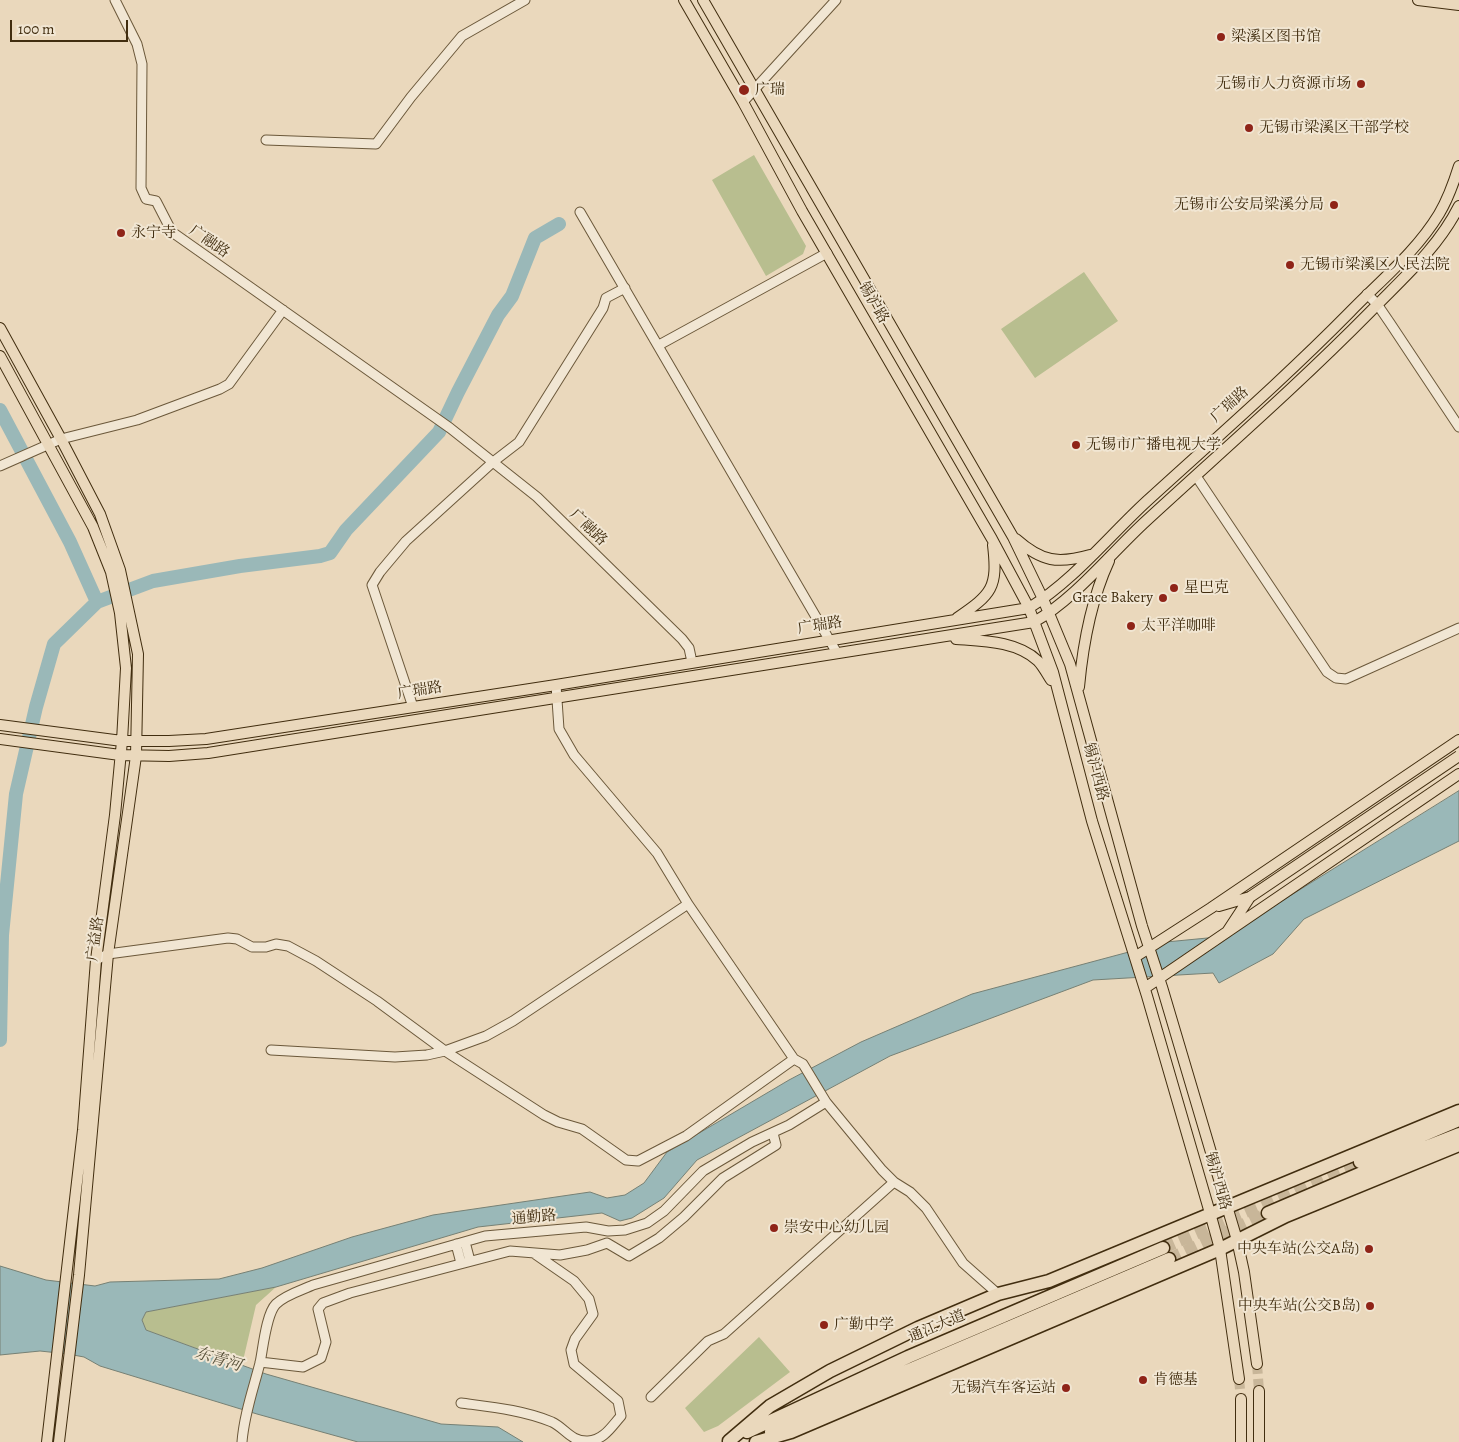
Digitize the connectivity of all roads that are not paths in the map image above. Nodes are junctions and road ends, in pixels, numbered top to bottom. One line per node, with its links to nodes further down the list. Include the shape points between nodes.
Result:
1 (115, 0): 18 (street, 广融路, via 137,44 142,64 141,188 146,199 156,201 172,232)
2 (525, 0): 10 (street, via 462,36 410,97 376,144)
3 (684, 0): 9 (main road, 锡沪路)
4 (703, 0): 8 (main road, 锡沪路)
5 (836, 0): 8 (street)
6 (1418, 0): 7 (main road)
7 (1459, 5)
8 (754, 89): 9 (street); 28 (main road, 锡沪路)
9 (743, 102): 14 (main road, 锡沪路)
10 (266, 140)
11 (1459, 166): 16 (main road, 广瑞路, via 1439,214 1422,239)
12 (1459, 206): 17 (main road, 广瑞路, via 1433,248)
13 (580, 212): 15 (street)
14 (827, 253): 20 (street); 29 (main road, 锡沪路)
15 (625, 288): 20 (street); 25 (street, via 606,298 603,308 519,442)
16 (1367, 294): 17 (street); 30 (main road, 广瑞路, via 1309,354)
17 (1377, 304): 22 (street); 27 (main road, 广瑞路, via 1318,364)
18 (283, 310): 23 (street, via 229,384 220,390 136,420); 25 (street, 广融路, via 437,418)
19 (0, 328): 23 (main road)
20 (659, 345): 41 (street)
21 (0, 356): 24 (main road)
22 (1459, 427)
23 (62, 439): 24 (street); 32 (main road, via 100,514)
24 (48, 444): 26 (street); 32 (main road)
25 (493, 462): 43 (street, 广融路, via 537,497 682,639 689,648); 48 (street, via 406,542 372,585)
26 (0, 466)
27 (1196, 476): 31 (main road, 广瑞路); 39 (street, via 1327,672 1336,678 1346,679)
28 (1013, 537): 30 (main road, via 1047,558 1070,561); 33 (main road, 锡沪路)
29 (992, 539): 34 (main road, 锡沪路); 37 (main road, via 995,572 991,588 979,604)
30 (1093, 554): 33 (main road, 广瑞路)
31 (1112, 556): 36 (main road, 广瑞路); 46 (main road, via 1088,624)
32 (116, 571): 35 (main road)
33 (1044, 599): 34 (main road, 广瑞路); 36 (main road, 锡沪路)
34 (1029, 608): 37 (main road, 广瑞路); 38 (main road, 锡沪路)
35 (125, 610): 52 (main road, 广益路); 53 (main road, 广益路, via 138,654)
36 (1049, 613): 38 (main road, 广瑞路); 46 (main road, 锡沪路)
37 (954, 621): 41 (main road, 广瑞路)
38 (1034, 622): 40 (main road, 广瑞路); 45 (main road, 锡沪西路)
39 (1459, 628)
40 (940, 637): 42 (main road, 广瑞路); 45 (main road, via 1018,648 1040,662)
41 (830, 640): 42 (street); 43 (main road, 广瑞路)
42 (837, 653): 47 (main road, 广瑞路)
43 (692, 662): 44 (main road, 广瑞路)
44 (556, 685): 47 (street); 48 (main road, 广瑞路)
45 (1057, 690): 64 (main road, 锡沪西路, via 1092,821)
46 (1078, 693): 62 (main road, 锡沪西路)
47 (557, 698): 55 (main road, 广瑞路, via 208,753); 59 (street, via 559,729 574,755 657,854)
48 (413, 707): 53 (main road, 广瑞路, via 206,739)
49 (1, 725): 52 (main road, 广瑞路)
50 (0, 739): 54 (main road, 广瑞路)
51 (1459, 740): 60 (main road)
52 (122, 741): 53 (main road, 广瑞路); 54 (main road, 广益路)
53 (137, 742): 55 (main road, 广益路)
54 (120, 755): 55 (main road, 广瑞路); 65 (main road, 广益路)
55 (136, 756): 63 (main road, 广益路)
56 (1459, 756): 58 (main road, bridge)
57 (1459, 774): 61 (main road)
58 (1250, 897): 60 (main road); 61 (main road)
59 (688, 904): 69 (street, via 513,1022); 70 (street)
60 (1211, 908): 62 (main road)
61 (1227, 932): 66 (main road)
62 (1149, 948): 64 (main road); 66 (main road, 锡沪西路)
63 (108, 954): 65 (street); 69 (street, via 228,938 252,947 288,946 377,1001); 97 (main road, 广益路, via 80,1276)
64 (1135, 957): 67 (main road, 锡沪西路)
65 (96, 960): 96 (main road, 广益路, via 83,1130)
66 (1161, 983): 67 (main road); 79 (main road, 锡沪西路)
67 (1146, 992): 80 (main road, 锡沪西路)
68 (271, 1050): 69 (street, via 395,1057)
69 (446, 1051): 70 (street, via 544,1115 582,1129 626,1160 638,1161 686,1136)
70 (794, 1059): 71 (street, via 803,1064)
71 (826, 1102): 74 (street, 通勤路); 78 (street)
72 (1459, 1110): 79 (highway)
73 (1459, 1120): 77 (highway)
74 (773, 1133): 83 (street, 通勤路, via 704,1170 664,1211 647,1223 625,1230 586,1227 485,1236); 85 (street, via 776,1145 722,1178 659,1238 628,1256 607,1243 560,1255)
75 (1459, 1134): 81 (highway)
76 (1459, 1145): 82 (highway, via 1286,1216)
77 (1360, 1162)
78 (894, 1182): 87 (street, via 926,1208 963,1263); 92 (street, via 724,1334 708,1341)
79 (1226, 1207): 80 (highway); 82 (main road, 锡沪西路)
80 (1210, 1213): 84 (main road, 锡沪西路); 87 (highway, via 1049,1281)
81 (1268, 1213)
82 (1237, 1240): 84 (highway); 89 (main road, 锡沪西路)
83 (460, 1243): 86 (street); 88 (street, 通勤路, via 314,1285 290,1295 275,1305 268,1321)
84 (1220, 1248): 90 (main road, 锡沪西路); 99 (highway, via 792,1432)
85 (535, 1254): 86 (street, via 510,1250); 94 (street, via 574,1281 589,1299 593,1314 575,1338 571,1350 574,1364 618,1401 620,1416 604,1436 588,1441 572,1438 553,1423 511,1410)
86 (466, 1262): 88 (street, via 323,1303 318,1309 326,1342 321,1358 303,1366)
87 (998, 1294): 95 (highway, via 830,1371 770,1406)
88 (260, 1362): 98 (street, 通勤路)
89 (1257, 1364)
90 (1239, 1379)
91 (1259, 1391): 101 (main road)
92 (651, 1397)
93 (1241, 1399): 100 (main road)
94 (461, 1403)
95 (728, 1441): 99 (highway, 通江大道, via 908,1357 1166,1253 794,1419)
96 (47, 1442)
97 (59, 1442)
98 (242, 1442)
99 (755, 1442)
100 (1240, 1442)
101 (1259, 1442)

